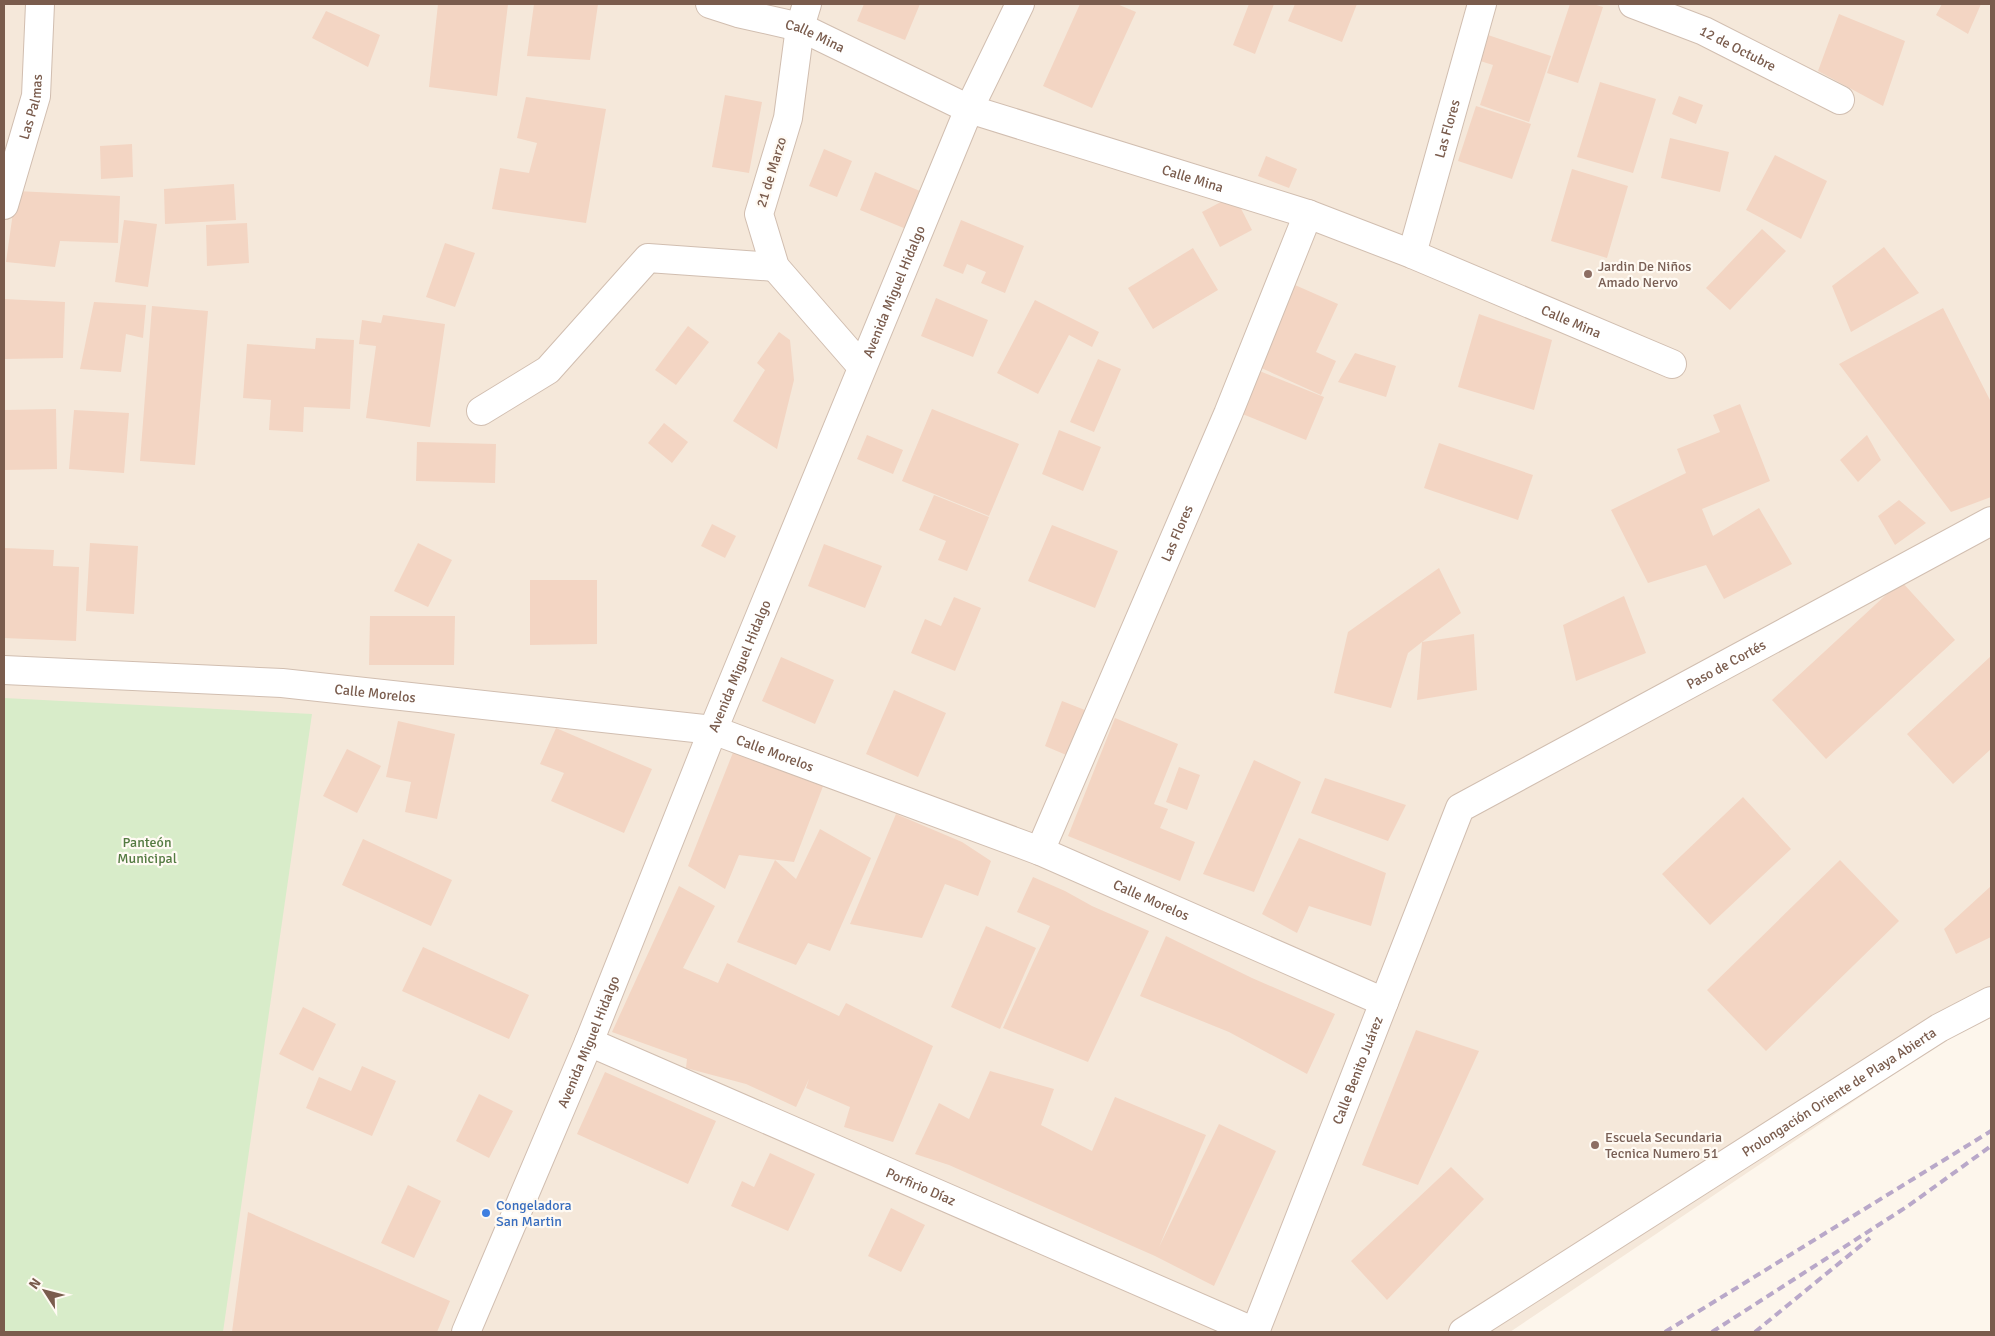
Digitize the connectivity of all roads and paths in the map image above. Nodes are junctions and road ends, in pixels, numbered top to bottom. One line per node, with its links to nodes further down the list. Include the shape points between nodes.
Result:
1 (40, 4): 9 (street, Las Palmas, via 36,96)
2 (710, 4): 6 (street, Calle Mina, via 738,13)
3 (1020, 4): 8 (street, Avenida Miguel Hidalgo)
4 (1482, 4): 11 (street, Las Flores)
5 (1633, 4): 7 (street, 12 de Octubre, via 1704,31)
6 (803, 16): 8 (street, Calle Mina); 12 (street, 21 de Marzo, via 788,118 758,214)
7 (1840, 100)
8 (970, 109): 10 (street, Calle Mina); 14 (street, Avenida Miguel Hidalgo)
9 (4, 205)
10 (1308, 214): 11 (street, Calle Mina); 20 (street, Las Flores, via 1228,414)
11 (1412, 254): 13 (street, Calle Mina)
12 (775, 267): 14 (street, 21 de Marzo); 15 (street, via 648,258 548,370)
13 (1672, 364)
14 (862, 366): 18 (street, Avenida Miguel Hidalgo)
15 (481, 410)
16 (1991, 521): 19 (street, Paso de Cortés)
17 (4, 670): 18 (street, Calle Morelos, via 282,683)
18 (713, 730): 20 (street, Calle Morelos); 23 (street, Avenida Miguel Hidalgo)
19 (1460, 808): 22 (street, Calle Benito Juárez)
20 (1040, 851): 22 (street, Calle Morelos)
21 (1991, 1001): 26 (street, Prolongación Oriente de Playa Abierta, via 1931,1034)
22 (1384, 1002): 25 (street, Calle Benito Juárez)
23 (589, 1042): 24 (street, Avenida Miguel Hidalgo); 25 (street, Porfirio Díaz)
24 (466, 1332)
25 (1255, 1332)
26 (1463, 1332)

